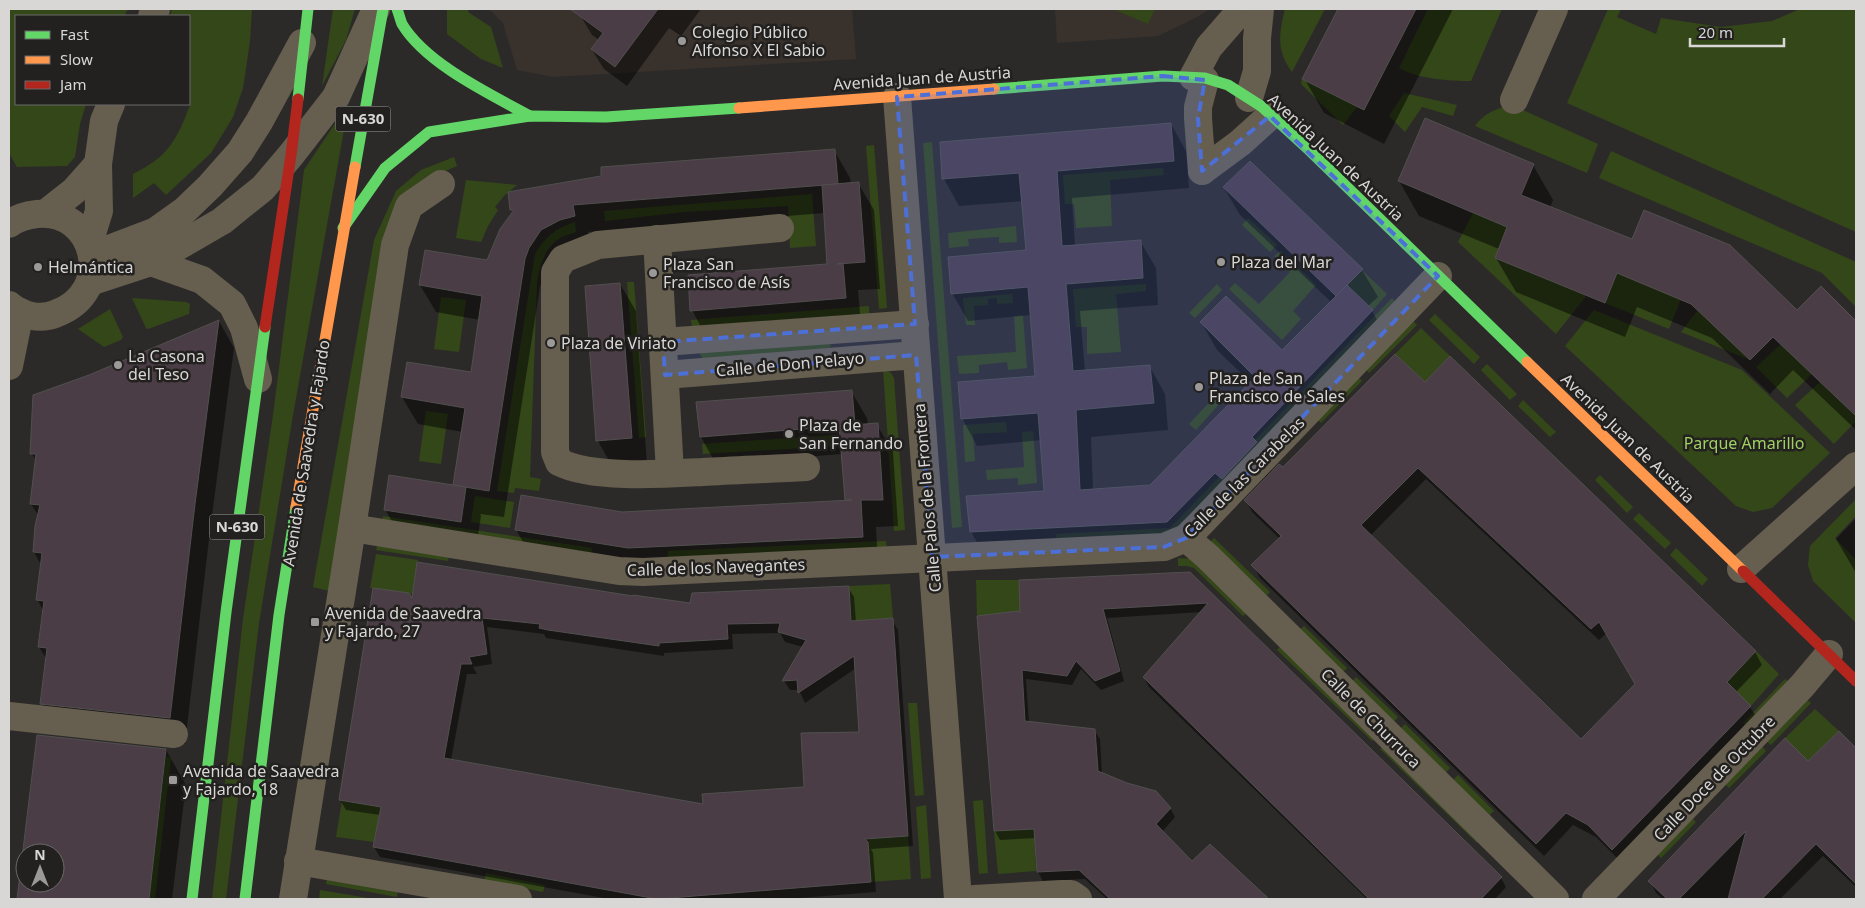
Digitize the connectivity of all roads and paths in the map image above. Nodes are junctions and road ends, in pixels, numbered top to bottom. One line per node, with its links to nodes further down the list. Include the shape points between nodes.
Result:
1 (308, 9): 8 (main road, N-630)
2 (376, 9): 16 (street, via 336,97)
3 (383, 9): 21 (main road, Avenida de Saavedra y Fajardo / N-630)
4 (397, 9): 14 (main road, Avenida Juan de Austria, via 402,24 424,49 477,87)
5 (1242, 9): 9 (street, via 1209,47)
6 (1260, 9): 11 (street, via 1257,71)
7 (1554, 9): 12 (street)
8 (302, 43): 16 (main road, N-630); 24 (street, via 240,152 210,186 156,232)
9 (1199, 78): 10 (main road, Avenida Juan de Austria, via 1163,76); 11 (main road, Avenida Juan de Austria, via 1228,85); 15 (street, via 1202,171)
10 (897, 97): 14 (main road, Avenida Juan de Austria, via 606,117); 28 (street, Calle Palos de la Frontera)
11 (1249, 98): 15 (main road, Avenida Juan de Austria)
12 (1514, 100)
13 (111, 105): 17 (street, via 104,120)
14 (530, 116): 21 (main road, Avenida Juan de Austria, via 429,132 385,168)
15 (1270, 116): 26 (main road, Avenida Juan de Austria)
16 (291, 155): 25 (street, via 263,188 222,221); 32 (main road, N-630)
17 (98, 164): 19 (street); 24 (street, via 99,211)
18 (441, 184): 36 (street, via 409,206 395,245)
19 (46, 213): 20 (street, via 26,215); 24 (street, via 64,218 78,227)
20 (9, 224)
21 (343, 228): 46 (main road, Avenida de Saavedra y Fajardo / N-630, via 279,615)
22 (780, 228): 23 (street)
23 (657, 239): 30 (street); 35 (street, via 598,246 564,259 555,272 555,452 559,462 567,466 613,474)
24 (91, 260): 25 (street); 27 (street, via 82,297 69,309 48,316 34,316)
25 (152, 262): 32 (street, via 202,280 232,304 244,328)
26 (1438, 276): 37 (street, Calle de las Carabelas); 39 (main road, Avenida Juan de Austria)
27 (12, 308): 31 (street)
28 (914, 324): 29 (street, Calle Palos de la Frontera); 30 (street, Calle de Don Pelayo)
29 (916, 355): 30 (street, Calle de Don Pelayo); 38 (street, Calle Palos de la Frontera)
30 (664, 358): 35 (street)
31 (9, 366)
32 (258, 379): 45 (main road, N-630)
33 (1856, 466): 39 (street)
34 (806, 467): 35 (street)
35 (670, 473)
36 (352, 528): 38 (street, Calle de los Navegantes, via 618,571); 44 (street)
37 (1186, 538): 38 (street, Calle de las Carabelas, via 1164,547); 52 (street, Calle de Churruca)
38 (932, 557): 49 (street, Calle Palos de la Frontera)
39 (1741, 569): 40 (main road, Avenida Juan de Austria)
40 (1829, 654): 41 (main road, Avenida Juan de Austria); 53 (street, Calle Doce de Octubre)
41 (1856, 681)
42 (9, 716): 43 (street)
43 (174, 734)
44 (298, 861): 47 (street); 48 (street)
45 (192, 899)
46 (245, 899)
47 (293, 899)
48 (518, 899)
49 (958, 899)
50 (974, 899): 51 (street, via 1062,894 1071,894)
51 (1078, 899)
52 (1555, 899)
53 (1596, 899)

